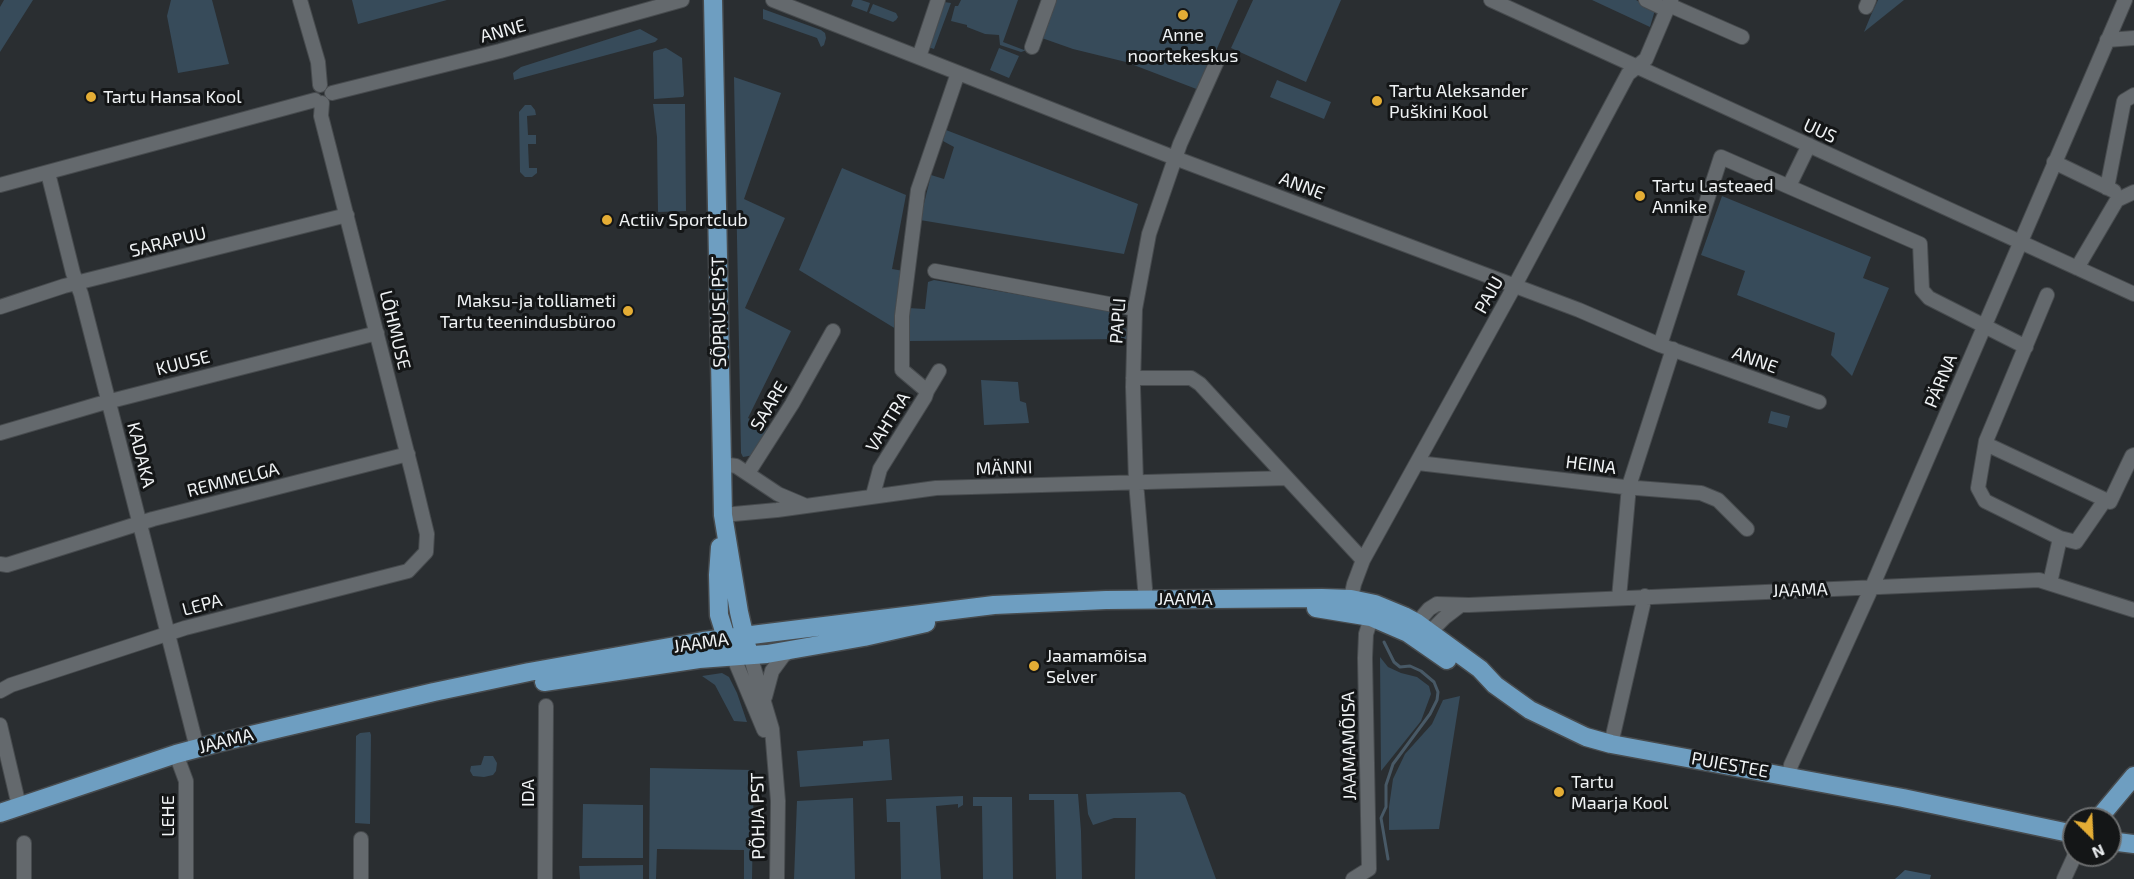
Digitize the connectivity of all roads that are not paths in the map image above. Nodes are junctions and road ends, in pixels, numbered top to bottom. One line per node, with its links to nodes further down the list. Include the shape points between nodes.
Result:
1 (300, 0): 19 (street, LÕHMUSE, via 318,62)
2 (682, 0): 19 (street, ANNE)
3 (712, 0): 54 (main road, SÕPRUSE PST)
4 (773, 0): 15 (street, ANNE)
5 (938, 0): 15 (street)
6 (1049, 0): 14 (street)
7 (1491, 0): 17 (street, UUS)
8 (1646, 0): 10 (street)
9 (2125, 0): 13 (street, PÄRNA)
10 (1669, 5): 11 (street); 17 (street, PAJU, via 1646,59)
11 (1742, 36)
12 (2134, 38): 13 (street)
13 (2107, 40): 23 (street, PÄRNA)
14 (1032, 47)
15 (920, 57): 18 (street, ANNE)
16 (1218, 59): 22 (street, PAPLI)
17 (1636, 66): 21 (street, UUS); 34 (street, PAJU, via 1628,74)
18 (958, 73): 22 (street, ANNE); 46 (street, via 918,190 902,316 903,370)
19 (322, 95): 24 (street, ANNE); 29 (street, LÕHMUSE, via 321,116)
20 (2134, 95): 27 (street, via 2124,101)
21 (1809, 145): 26 (street); 30 (street, UUS)
22 (1175, 158): 34 (street, ANNE); 38 (street, PAPLI, via 1149,234)
23 (2054, 162): 27 (street); 30 (street, PÄRNA)
24 (48, 173): 25 (street, ANNE); 33 (street, KADAKA)
25 (0, 185)
26 (1789, 186): 39 (street, via 1920,244 1922,290 1929,298); 43 (street, via 1721,157)
27 (2107, 188): 28 (street)
28 (2130, 195): 31 (street, via 2116,201)
29 (347, 215): 33 (street, SARAPUU); 41 (street, LÕHMUSE)
30 (2021, 243): 31 (street, UUS); 39 (street, PÄRNA)
31 (2078, 268): 35 (street, UUS)
32 (936, 271): 38 (street)
33 (77, 283): 37 (street, SARAPUU); 47 (street, KADAKA)
34 (1514, 287): 43 (street, ANNE); 53 (street, PAJU)
35 (2134, 294)
36 (2047, 295): 42 (street)
37 (0, 307)
38 (1135, 309): 45 (street, PAPLI)
39 (1985, 326): 42 (street); 72 (street, PÄRNA)
40 (833, 332): 55 (street, SAARE)
41 (377, 333): 47 (street, KUUSE); 51 (street, LÕHMUSE)
42 (2026, 346): 50 (street)
43 (1666, 347): 48 (street, ANNE); 58 (street)
44 (939, 371): 46 (street, VAHTRA)
45 (1133, 378): 56 (street, via 1191,378); 57 (street, PAPLI)
46 (927, 391): 60 (street, VAHTRA, via 880,469)
47 (109, 401): 49 (street, KUUSE); 65 (street, KADAKA)
48 (1819, 402)
49 (0, 433)
50 (1986, 444): 61 (street); 67 (street, via 1978,488 1985,501)
51 (408, 454): 65 (street, REMMELGA); 69 (street, LÕHMUSE, via 426,534 426,552)
52 (2134, 455): 61 (street, via 2110,502)
53 (1418, 463): 58 (street, HEINA); 68 (street, PAJU)
54 (722, 464): 55 (street); 64 (main road, SÕPRUSE PST)
55 (748, 473): 59 (street)
56 (1287, 478): 57 (street, MÄNNI); 68 (street)
57 (1136, 482): 60 (street, MÄNNI, via 936,488); 75 (street, PAPLI)
58 (1629, 486): 66 (street, HEINA, via 1701,493 1718,500); 74 (street)
59 (778, 494): 62 (street); 63 (street)
60 (873, 495): 62 (street, MÄNNI)
61 (2105, 500): 67 (street, via 2076,542)
62 (806, 505): 63 (street, MÄNNI)
63 (777, 510): 64 (street, MÄNNI)
64 (723, 515): 81 (main road, SÕPRUSE PST)
65 (140, 523): 70 (street, REMMELGA); 80 (street, KADAKA)
66 (1747, 529)
67 (2060, 537): 71 (street)
68 (1363, 560): 76 (street, PAJU)
69 (416, 563): 80 (street, LEPA, via 408,571)
70 (0, 564)
71 (2050, 583): 72 (street, JAAMA, via 2039,580); 77 (street, JAAMA)
72 (1872, 587): 73 (street, JAAMA); 91 (street, PÄRNA)
73 (1645, 596): 74 (street, JAAMA); 87 (street)
74 (1620, 598): 79 (street, JAAMA, via 1437,604 1430,609)
75 (1146, 600): 76 (main road, JAAMA); 81 (main road, JAAMA, via 994,605)
76 (1350, 606): 78 (main road, JAAMA); 82 (main road, JAAMA, via 997,612)
77 (2134, 610)
78 (1373, 611): 79 (main road, JAAMA); 100 (street, JAAMAMÕISA, via 1366,634 1365,658)
79 (1419, 633): 87 (main road, PUIESTEE, via 1480,669 1496,686 1530,710 1586,737)
80 (168, 634): 83 (street, LEPA); 88 (street, KADAKA)
81 (738, 647): 82 (main road, JAAMA); 84 (street, PÕHJA PST); 88 (main road, JAAMA, via 703,641 529,672); 89 (street, PÕHJA PST); 90 (main road, JAAMA, via 699,659 436,700)
82 (792, 649): 84 (street, via 772,670)
83 (0, 691)
84 (765, 702): 89 (street, PÕHJA PST)
85 (546, 706): 104 (street, IDA)
86 (0, 725): 93 (street)
87 (1611, 744): 91 (main road, PUIESTEE)
88 (197, 748): 90 (main road, JAAMA)
89 (774, 751): 105 (street, PÕHJA PST)
90 (178, 759): 93 (main road, JAAMA); 96 (main road, JAAMA); 102 (street, LEHE, via 186,781)
91 (1789, 776): 97 (main road, PUIESTEE)
92 (2134, 776): 94 (main road)
93 (19, 806): 95 (main road, JAAMA)
94 (2108, 807)
95 (0, 813)
96 (0, 822)
97 (2062, 832)
98 (361, 839): 103 (street)
99 (24, 843): 101 (street)
100 (1371, 874): 106 (street, JAAMAMÕISA)
101 (24, 879)
102 (186, 879)
103 (361, 879)
104 (545, 879)
105 (777, 879)
106 (1353, 879)

